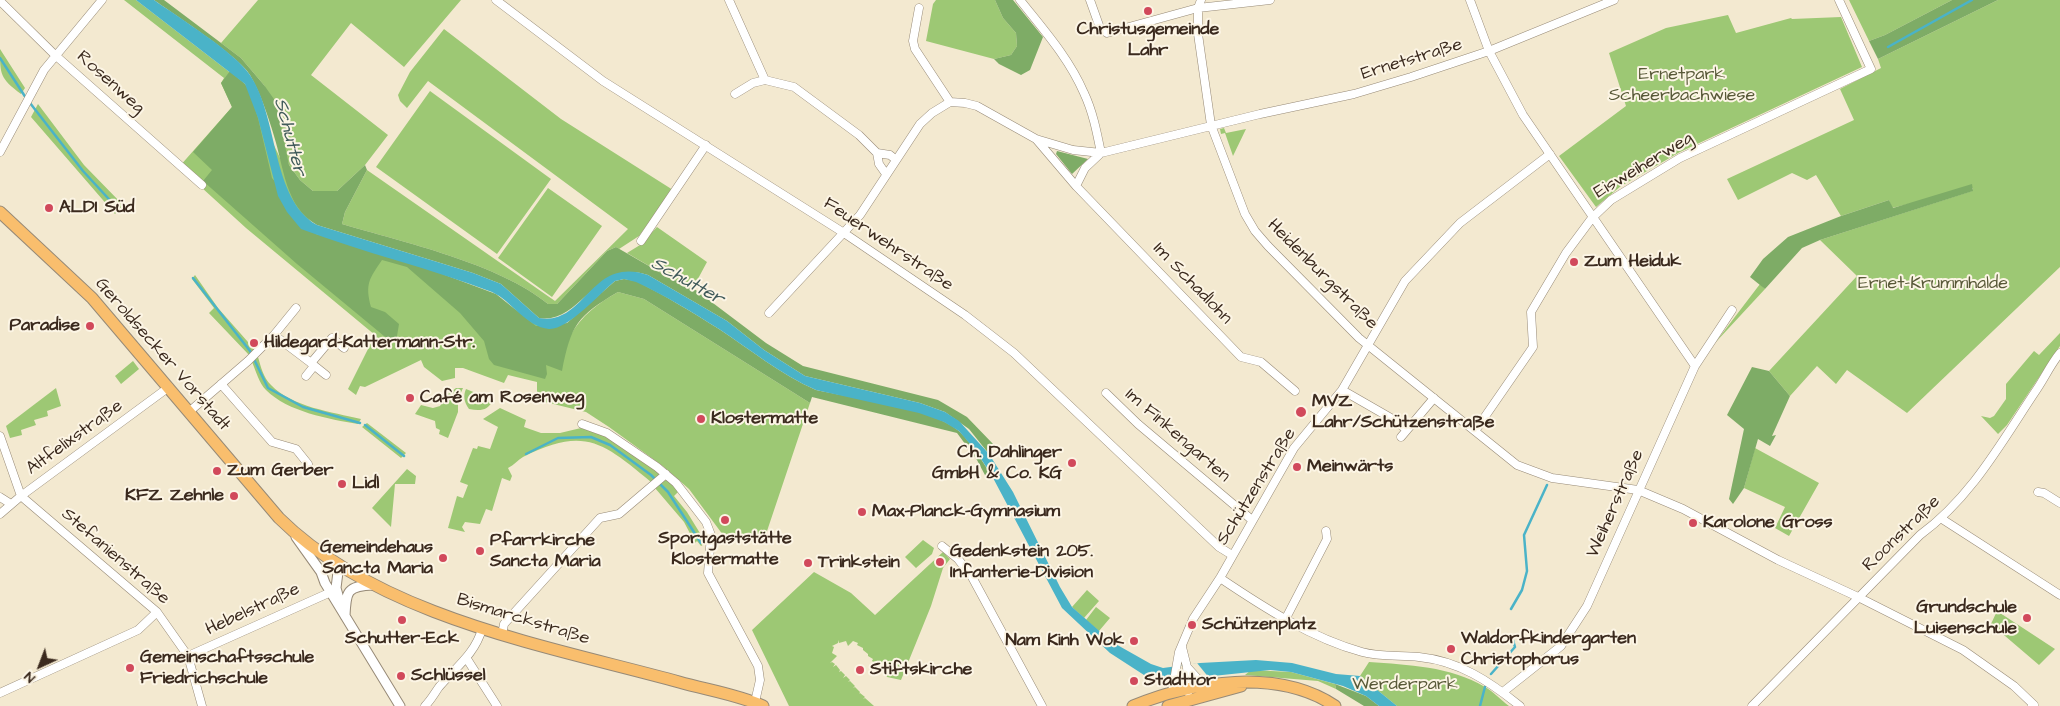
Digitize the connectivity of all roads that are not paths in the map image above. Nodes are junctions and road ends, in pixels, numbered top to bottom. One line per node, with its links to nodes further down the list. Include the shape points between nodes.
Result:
1 (102, 0): 15 (street)
2 (496, 0): 21 (street, Feuerwehrstraße, via 603,81)
3 (729, 0): 16 (street)
4 (1020, 0): 24 (street, via 1076,76 1092,116)
5 (1090, 0): 13 (street, via 1100,28 1107,33)
6 (1200, 0): 13 (street, Heidenburgstraße)
7 (1270, 0): 13 (street)
8 (1470, 0): 14 (street)
9 (1614, 0): 14 (street, Ernetstraße)
10 (1839, 0): 31 (street, Eisweiherweg, via 1871,69 1680,158 1611,200)
11 (0, 1): 15 (street, Rosenweg)
12 (919, 8): 18 (street, via 913,41 915,49)
13 (1198, 8): 19 (street, Heidenburgstraße, via 1198,34)
14 (1489, 51): 19 (street, Ernetstraße, via 1354,94); 25 (street, via 1523,115)
15 (55, 55): 22 (street, via 31,92); 28 (street, Rosenweg)
16 (766, 80): 17 (street); 23 (street, via 794,87 859,135)
17 (735, 94)
18 (950, 102): 20 (street, via 978,106); 26 (street, via 920,124)
19 (1211, 126): 24 (street, Ernetstraße); 38 (street, Heidenburgstraße, via 1245,214 1255,231 1359,338)
20 (1036, 138): 24 (street, via 1073,150); 29 (street, Im Schadlohn)
21 (706, 145): 32 (street, Feuerwehrstraße); 33 (street)
22 (0, 152)
23 (877, 153): 26 (street); 27 (street)
24 (1101, 153): 29 (street, via 1085,168)
25 (1550, 154): 31 (street); 38 (street, Schützenstraße, via 1472,213 1420,263 1392,301)
26 (895, 159): 27 (street)
27 (886, 174): 32 (street, via 860,216)
28 (202, 185)
29 (1076, 186): 49 (street, Im Schadlohn, via 1241,357 1261,362)
30 (2, 215): 47 (main road, Geroldsecker Vorstadt, via 92,298)
31 (1592, 218): 42 (street); 55 (street, Eisweiherweg, via 1566,252 1531,312 1533,347)
32 (844, 233): 36 (street); 72 (street, Feuerwehrstraße, via 964,314 1014,353 1219,547)
33 (641, 241)
34 (296, 308): 37 (street)
35 (1732, 310): 42 (street, Weiherstraße)
36 (769, 313)
37 (274, 334): 41 (street); 46 (street)
38 (1370, 344): 48 (street, Schützenstraße); 51 (street, Heidenburgstraße)
39 (344, 348): 41 (street, via 332,338)
40 (2060, 353): 43 (street, Roonstraße)
41 (313, 364): 44 (street); 45 (street)
42 (1696, 366): 60 (street, Weiherstraße)
43 (2056, 367): 67 (street, Roonstraße, via 1983,471)
44 (326, 375)
45 (306, 376)
46 (221, 384): 52 (street); 58 (street, via 272,442 296,448)
47 (169, 387): 52 (main road, Geroldsecker Vorstadt); 62 (street, Altfelixstraße)
48 (1342, 390): 54 (street); 68 (street, Schützenstraße, via 1294,448)
49 (1295, 391)
50 (1106, 393): 68 (street, Im Finkengarten)
51 (1434, 398): 54 (street); 55 (street, Heidenburgstraße)
52 (190, 411): 69 (main road, Geroldsecker Vorstadt)
53 (582, 424): 59 (street, via 607,433)
54 (1407, 430): 57 (street)
55 (1475, 431): 60 (street, Heidenburgstraße, via 1529,471 1552,478)
56 (0, 436): 62 (street)
57 (1401, 437)
58 (308, 469)
59 (663, 476): 83 (street, via 619,514 600,518 504,624); 96 (street, via 676,483 706,522 711,535 708,574 758,666)
60 (1638, 490): 78 (street, Heidenburgstraße, via 1683,509 1778,560); 92 (street, Weiherstraße, via 1586,606 1561,646)
61 (2038, 492): 64 (street, via 2044,492)
62 (21, 496): 65 (street, Altfelixstraße); 79 (street, Stefanienstraße)
63 (0, 497): 65 (street)
64 (2060, 503)
65 (11, 504): 66 (street, Altfelixstraße)
66 (0, 514)
67 (1942, 519): 77 (street); 78 (street, Roonstraße, via 1920,535)
68 (1252, 520): 72 (street, Schützenstraße)
69 (290, 528): 73 (main road, Bismarckstraße); 76 (street)
70 (1326, 531): 81 (street, via 1327,539)
71 (942, 546): 101 (street, via 972,577)
72 (1232, 555): 74 (street, Schützenstraße)
73 (339, 564): 75 (main road, Bismarckstraße); 76 (street, via 331,579); 80 (street, via 336,588)
74 (1220, 578): 81 (street); 84 (street, Schützenstraße, via 1193,618)
75 (376, 585): 80 (street, via 351,588 346,596); 82 (main road, Bismarckstraße)
76 (331, 592): 80 (street); 85 (street, Hebelstraße)
77 (2060, 595)
78 (1858, 597): 106 (street, Roonstraße); 107 (street, Heidenburgstraße, via 1963,650 2014,686)
79 (157, 612): 85 (street, Stefanienstraße); 93 (street, via 138,630)
80 (345, 616): 98 (street)
81 (1286, 618): 92 (street, via 1338,645 1364,653 1437,659 1458,665)
82 (482, 629): 83 (main road, Bismarckstraße); 86 (street)
83 (502, 635): 94 (main road, Bismarckstraße)
84 (1182, 647): 87 (street); 91 (street, Schützenstraße)
85 (188, 656): 97 (street, Stefanienstraße)
86 (467, 659): 99 (street); 100 (street)
87 (1187, 667): 89 (street); 90 (street)
88 (1248, 684): 89 (main road); 95 (main road); 104 (main road, via 1286,687)
89 (1208, 685): 90 (main road)
90 (1188, 688): 91 (main road); 95 (street)
91 (1172, 692): 102 (main road)
92 (1504, 692): 105 (street)
93 (0, 693)
94 (742, 702): 96 (main road, Bismarckstraße)
95 (1185, 702): 103 (main road)
96 (759, 704)
97 (202, 706)
98 (400, 706)
99 (425, 706)
100 (497, 706)
101 (1042, 706)
102 (1133, 706)
103 (1168, 706)
104 (1335, 706)
105 (1520, 706)
106 (1752, 706)
107 (2032, 706)

